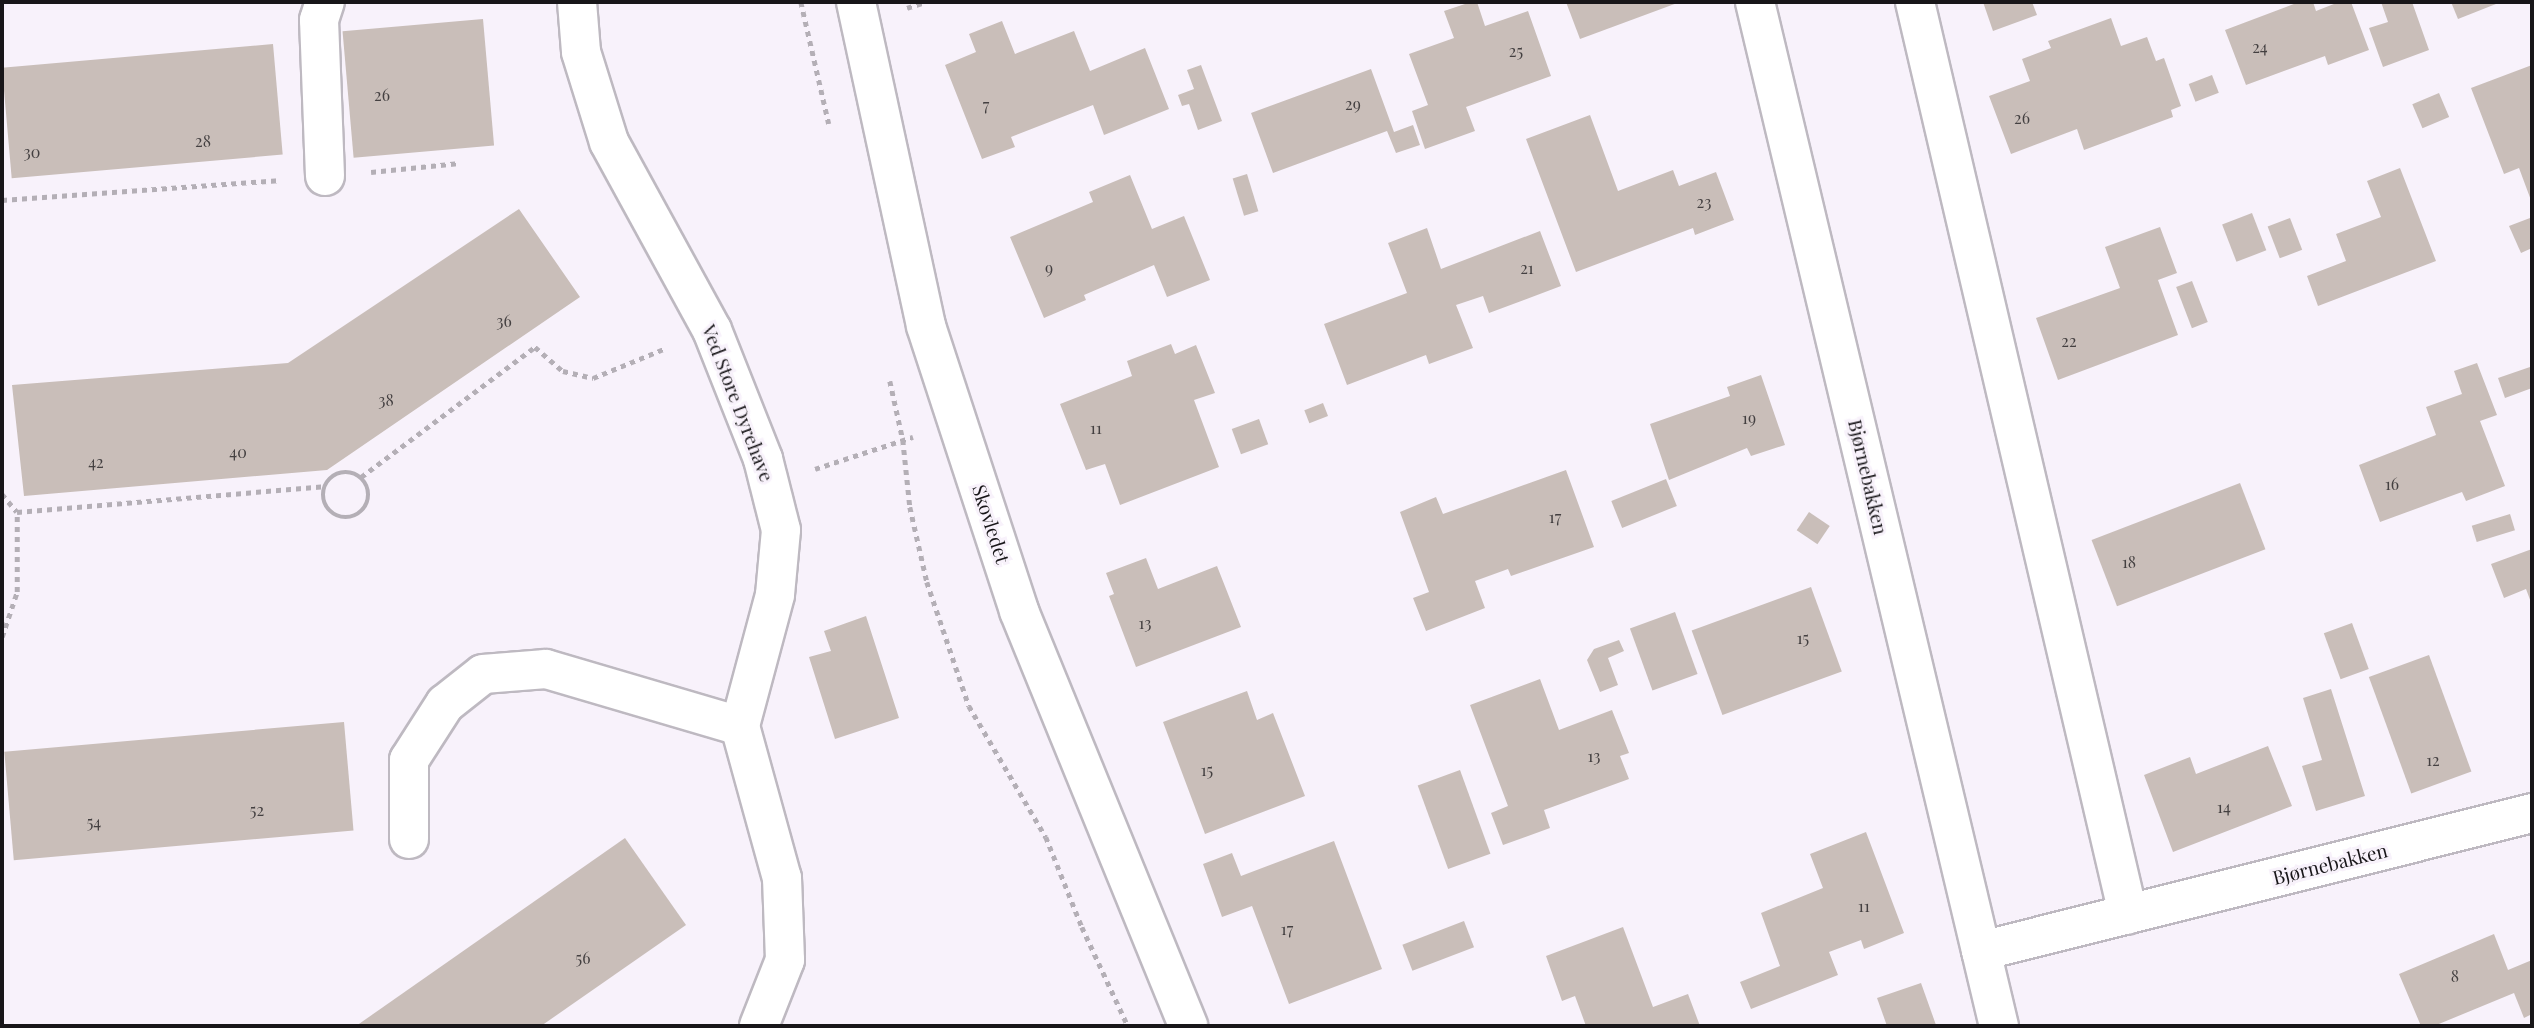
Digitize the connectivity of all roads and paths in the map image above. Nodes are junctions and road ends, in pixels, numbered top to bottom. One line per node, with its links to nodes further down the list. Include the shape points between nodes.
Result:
1 (325, 2): 7 (street, via 319,20)
2 (577, 2): 9 (street, Ved Store Dyrehave, via 581,52 609,142)
3 (856, 2): 10 (street, Skovledet, via 926,326)
4 (1755, 2): 21 (street, Bjørnebakken)
5 (1915, 2): 20 (street)
6 (460, 163): 7 (path)
7 (325, 176): 8 (path)
8 (2, 200)
9 (712, 330): 11 (path, via 593,378 563,371 534,347); 12 (street, Ved Store Dyrehave)
10 (956, 421): 12 (path); 23 (street, Skovledet, via 1019,611)
11 (361, 477): 13 (path, via 342,471); 13 (path, via 369,499 360,513 348,518 333,515 325,506)
12 (770, 484): 17 (street, Ved Store Dyrehave, via 781,530 775,595)
13 (324, 486): 15 (path)
14 (2, 494): 15 (path)
15 (17, 512): 16 (path, via 17,592)
16 (2, 637)
17 (740, 726): 19 (street, via 546,669 483,674 444,704 409,760); 22 (street, via 782,878 785,960)
18 (2532, 814): 20 (street, Bjørnebakken)
19 (409, 839)
20 (2128, 914): 21 (street, Bjørnebakken)
21 (1981, 951): 24 (street, Bjørnebakken)
22 (759, 1026)
23 (1188, 1026)
24 (1999, 1026)

